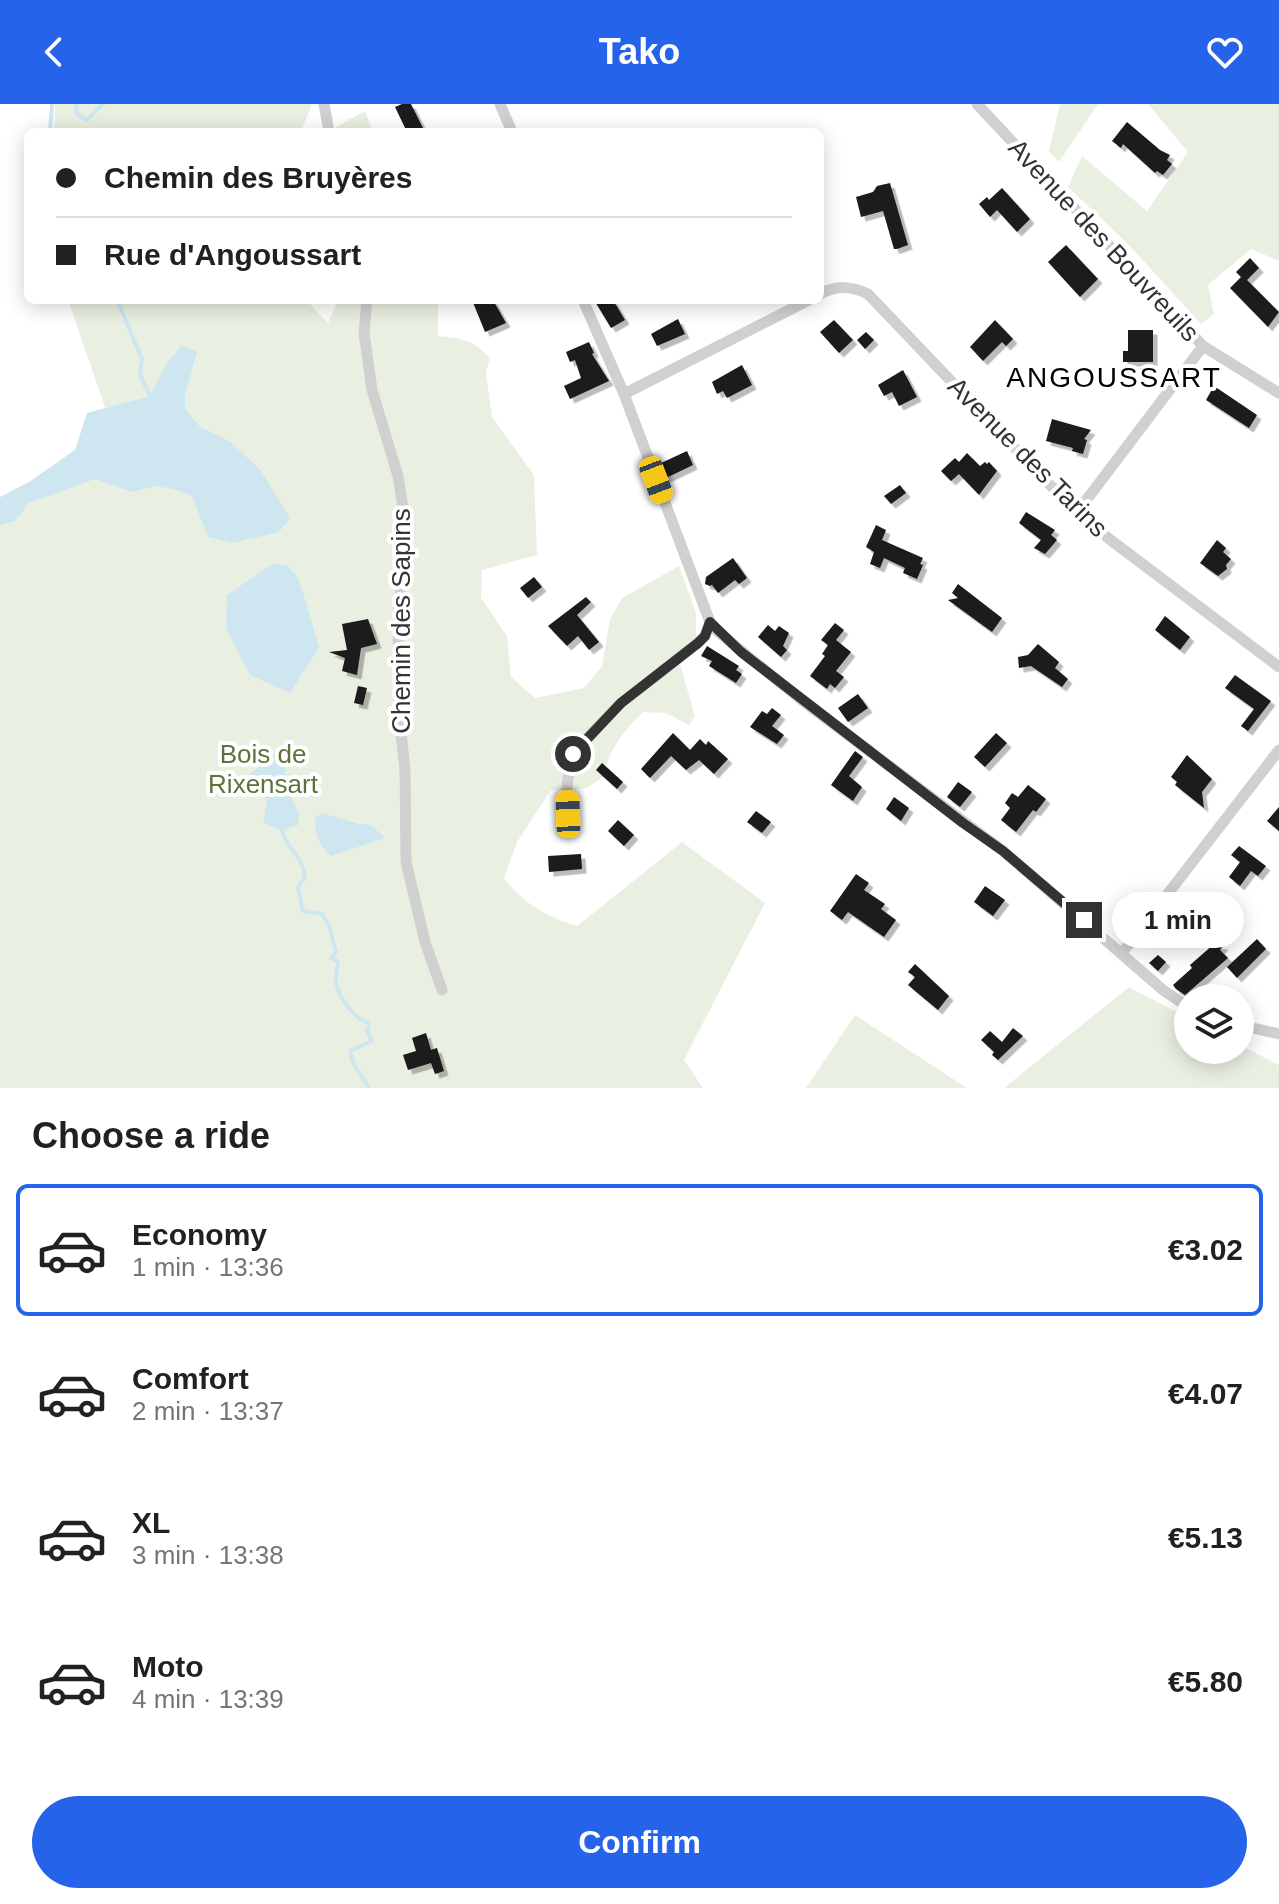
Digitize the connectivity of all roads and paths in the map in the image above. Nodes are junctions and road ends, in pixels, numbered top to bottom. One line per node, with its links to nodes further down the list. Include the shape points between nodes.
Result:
1 (324, 104): 4 (street)
2 (500, 104): 5 (street)
3 (977, 104): 10 (street, Avenue des Bouvreuils)
4 (328, 128)
5 (510, 128)
6 (824, 293): 13 (street, Avenue des Tarins, via 842,287 868,294)
7 (367, 304): 19 (street, Chemin des Sapins, via 364,333 372,390 398,476 406,527 398,611 406,862)
8 (585, 304): 12 (street)
9 (801, 304): 12 (street)
10 (1203, 346): 11 (street, Avenue des Bouvreuils); 13 (street)
11 (1279, 393)
12 (624, 394): 14 (street)
13 (1078, 511): 15 (street, Avenue des Tarins)
14 (710, 622): 17 (street, via 698,643 621,703 573,754); 18 (street, via 804,702 1003,851)
15 (1279, 667)
16 (1279, 750): 18 (street)
17 (568, 814)
18 (1122, 953): 20 (street)
19 (442, 990)
20 (1174, 997)
21 (1254, 1028): 22 (street)
22 (1279, 1034)

